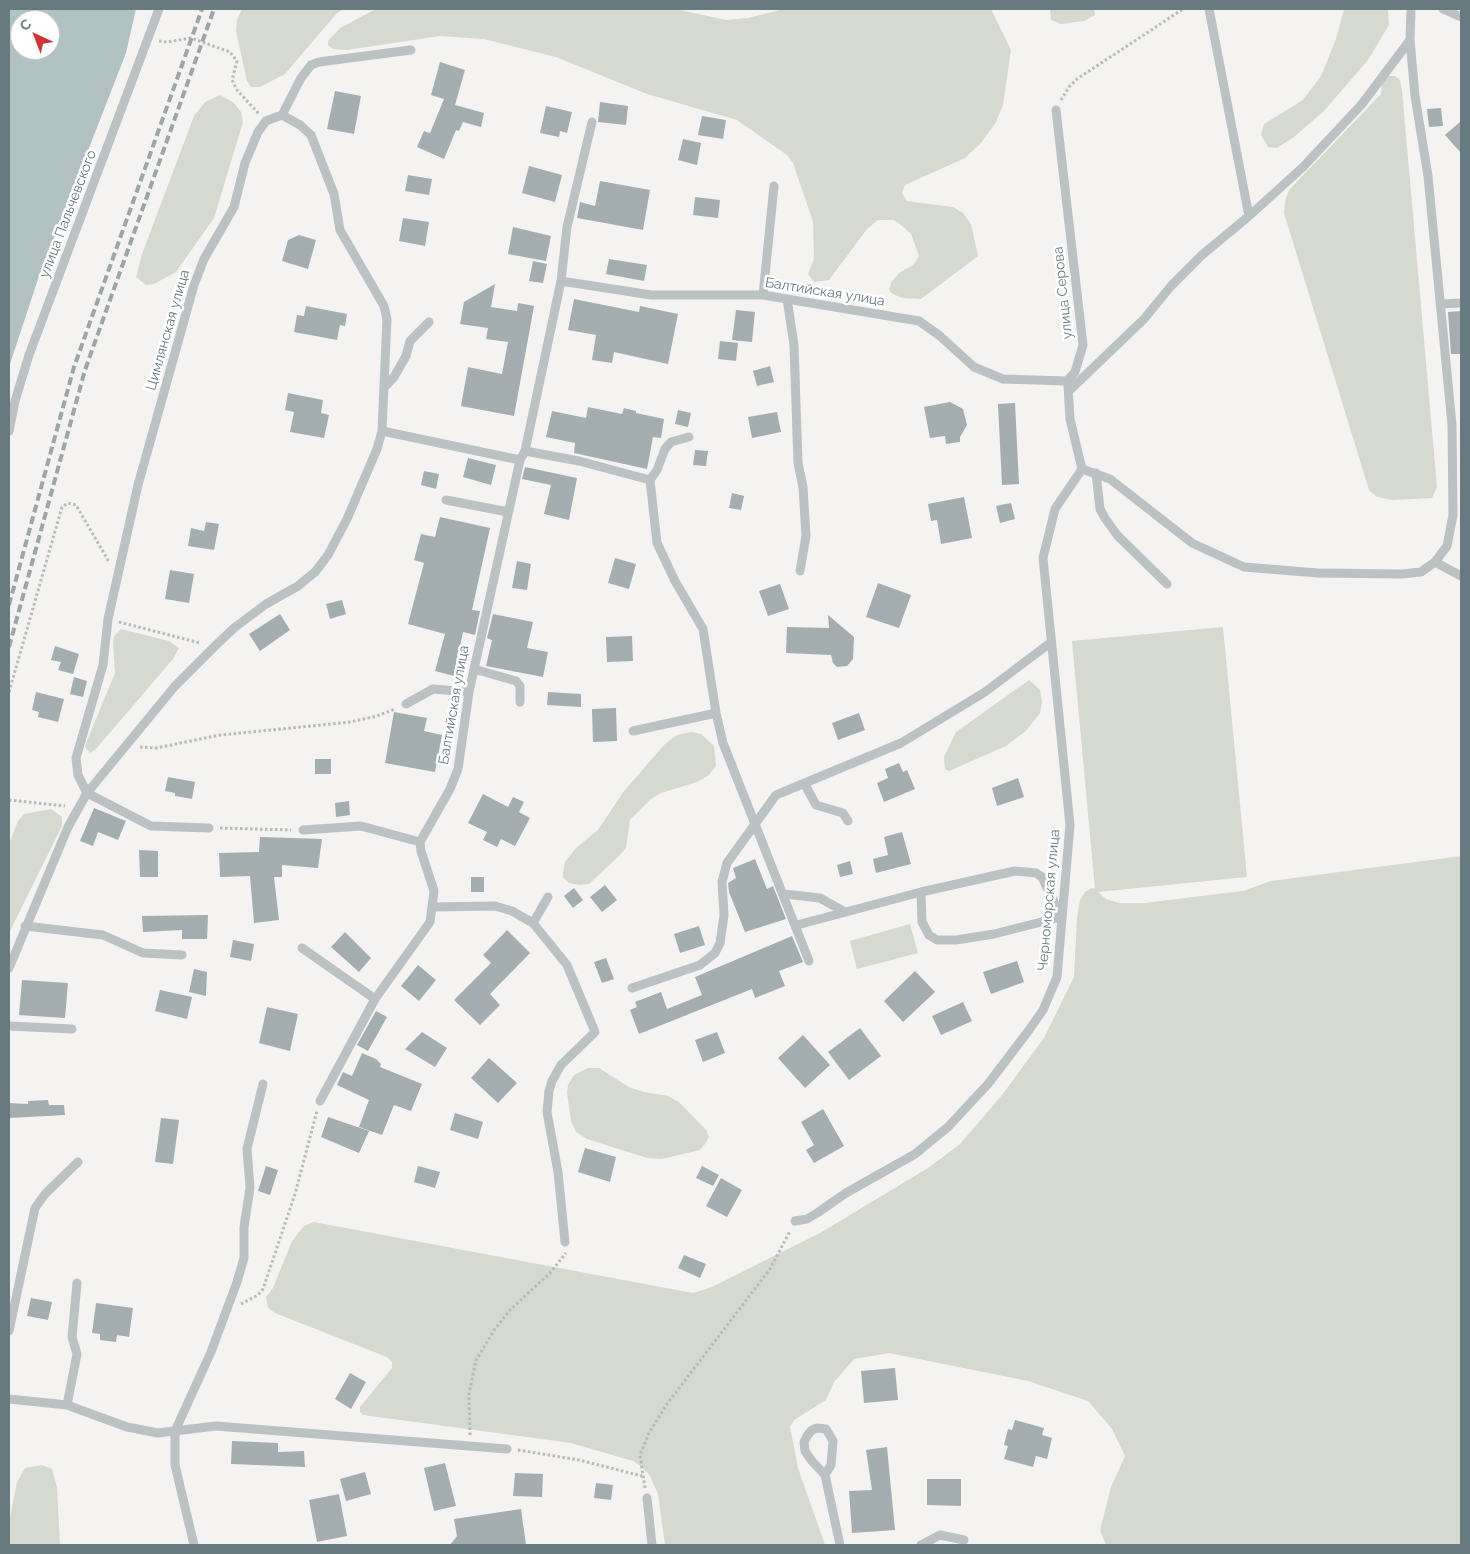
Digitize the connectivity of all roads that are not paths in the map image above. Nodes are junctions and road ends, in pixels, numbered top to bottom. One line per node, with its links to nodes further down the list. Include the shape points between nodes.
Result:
1 (159, 9): 21 (street, улица Пальчевского, via 29,355)
2 (1209, 9): 12 (street)
3 (1411, 9): 6 (street)
4 (1443, 9): 5 (street)
5 (1461, 16)
6 (1410, 40): 12 (street, via 1362,104 1303,167); 17 (street, via 1428,176)
7 (411, 50): 9 (street, via 311,65)
8 (1056, 110): 19 (street, улица Серова, via 1083,345)
9 (282, 115): 20 (street, via 311,135 334,194 340,230 381,299 387,319); 43 (street, Цимлянская улица, via 266,121 258,132 245,163 234,207 204,260 194,285 138,485 108,619 103,665 76,758 78,775)
10 (592, 122): 13 (street, Балтийская улица, via 567,227)
11 (774, 186): 14 (street)
12 (1248, 216): 19 (street, via 1202,255 1120,343)
13 (561, 281): 14 (street, Балтийская улица, via 651,295); 24 (street, Балтийская улица)
14 (763, 295): 15 (street, Балтийская улица)
15 (787, 299): 19 (street, Балтийская улица, via 919,322 974,367 1003,379); 32 (street, via 794,345 798,463 806,536)
16 (1461, 303): 17 (street)
17 (1440, 304): 31 (street, via 1452,425 1453,515 1447,546)
18 (429, 322): 20 (street, via 410,341 406,356)
19 (1068, 386): 26 (street, via 1070,419)
20 (384, 388): 22 (street)
21 (9, 431)
22 (382, 431): 25 (street); 43 (street, via 347,519 315,572 266,604 214,647 175,686)
23 (689, 437): 28 (street, via 671,442)
24 (525, 451): 25 (street, Балтийская улица); 28 (street)
25 (520, 460): 30 (street, Балтийская улица)
26 (1082, 469): 27 (street); 35 (street, Черноморская улица, via 1055,509 1043,558)
27 (1096, 473): 31 (street, via 1110,479 1192,543 1244,567 1318,573 1402,574 1420,572); 34 (street, via 1100,509 1105,518)
28 (650, 480): 40 (street, via 657,543 703,628)
29 (446, 500): 30 (street)
30 (508, 512): 36 (street, Балтийская улица)
31 (1435, 562): 33 (street)
32 (800, 571)
33 (1461, 576)
34 (1167, 584)
35 (1050, 643): 42 (street, via 985,692 900,743); 54 (street, Черноморская улица, via 1070,825)
36 (474, 669): 37 (street, Балтийская улица); 38 (street, via 516,681 520,686)
37 (469, 692): 39 (street, via 433,689); 48 (street, Балтийская улица, via 458,768)
38 (520, 702)
39 (406, 704)
40 (716, 713): 41 (street); 45 (street, via 732,768)
41 (632, 731)
42 (804, 783): 44 (street, via 816,804 843,813); 45 (street, via 776,795)
43 (87, 793): 46 (street, via 152,826); 57 (street, via 77,808)
44 (848, 821)
45 (756, 824): 50 (street); 62 (street, via 724,870 724,914 720,943 715,953 700,965)
46 (210, 828)
47 (303, 830): 48 (street, via 361,826)
48 (420, 842): 52 (street, via 434,891)
49 (921, 892): 53 (street); 54 (street, via 1027,871 1042,878); 54 (street, via 922,922 929,935 937,940 994,934)
50 (784, 894): 53 (street, via 820,898); 56 (street)
51 (548, 897): 55 (street)
52 (432, 907): 55 (street, via 495,906); 63 (street, via 430,922)
53 (843, 912): 56 (street)
54 (1061, 917): 69 (street, Черноморская улица, via 1057,978 1039,1017 988,1084 948,1127 916,1154 807,1219)
55 (533, 923): 70 (street, via 567,965 595,1032 562,1065 552,1081 546,1112 558,1172)
56 (797, 925): 60 (street)
57 (25, 926): 59 (street, via 103,934 143,953); 61 (street)
58 (302, 948): 63 (street)
59 (182, 955)
60 (809, 961)
61 (9, 968)
62 (632, 988)
63 (375, 999): 67 (street)
64 (9, 1026): 65 (street)
65 (72, 1029)
66 (262, 1084): 75 (street, via 247,1149 250,1188 244,1227 244,1258 211,1352)
67 (320, 1101)
68 (78, 1162): 72 (street, via 35,1208)
69 (795, 1221)
70 (565, 1242)
71 (78, 1283): 74 (street, via 72,1337 77,1354)
72 (9, 1331)
73 (9, 1399): 74 (street)
74 (67, 1405): 75 (street, via 147,1432)
75 (174, 1431): 76 (street, via 216,1426); 80 (street, via 175,1464)
76 (506, 1449)
77 (825, 1475): 77 (street, via 805,1451 804,1442 817,1428 826,1429 833,1441 831,1465); 82 (street)
78 (647, 1498): 81 (street)
79 (964, 1540): 83 (street, via 940,1535)
80 (194, 1545)
81 (652, 1545)
82 (840, 1545)
83 (921, 1545)

